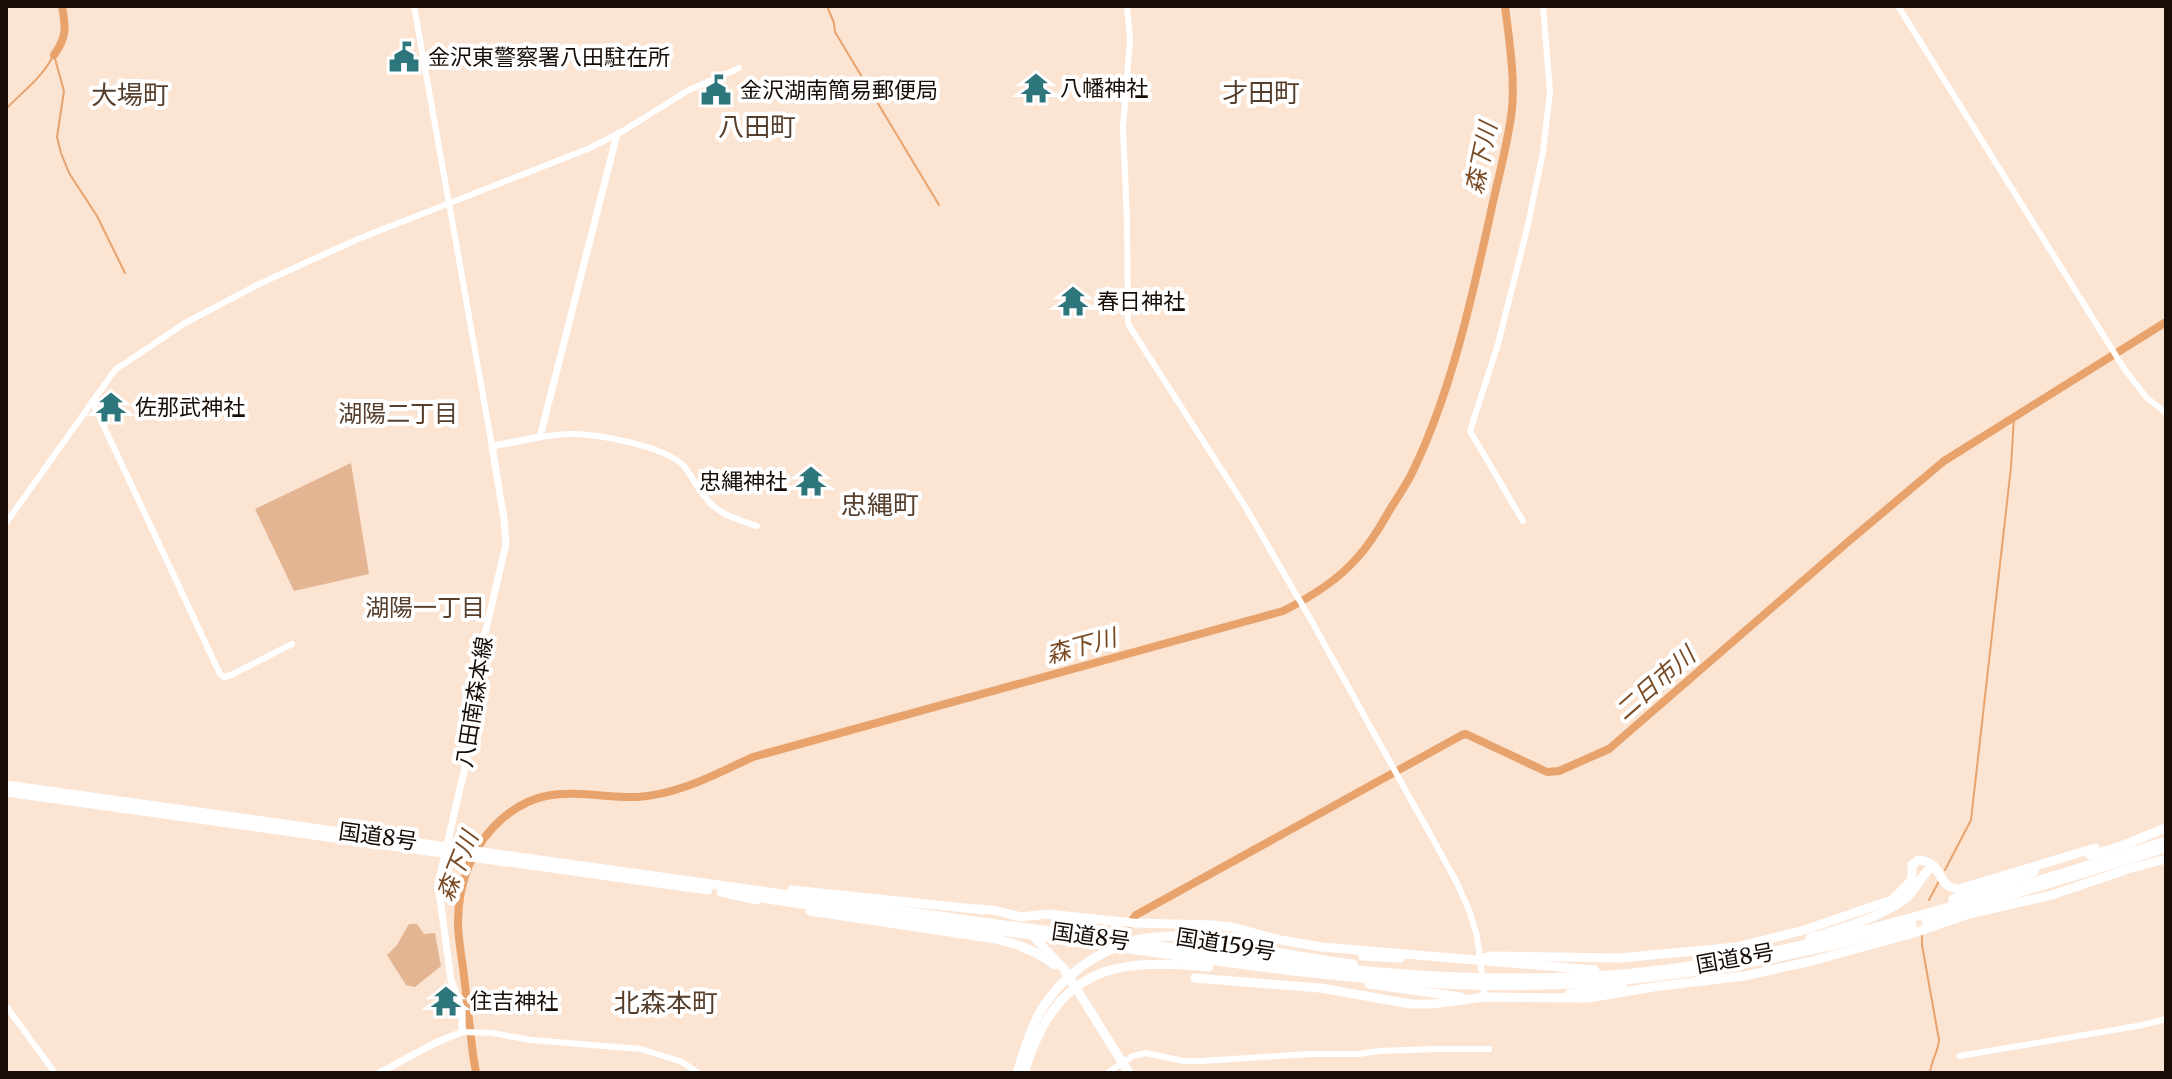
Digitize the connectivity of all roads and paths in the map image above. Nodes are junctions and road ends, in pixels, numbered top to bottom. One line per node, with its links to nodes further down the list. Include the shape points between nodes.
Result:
1 (414, 6): 7 (street)
2 (1127, 6): 37 (street, via 1130,40 1123,127 1128,324 1243,503 1397,772 1469,910)
3 (1543, 6): 12 (street, via 1550,92 1543,152 1498,344 1470,431)
4 (1898, 6): 9 (street, via 2114,354 2135,385)
5 (739, 68): 6 (street, via 687,91)
6 (617, 134): 7 (street); 10 (main road)
7 (449, 203): 8 (street, via 358,239 196,316 120,366); 11 (street)
8 (92, 401): 13 (street); 15 (street, via 220,674 231,675)
9 (2166, 413)
10 (540, 437): 11 (main road); 14 (street, via 602,437 667,454 686,469 717,510)
11 (492, 446): 52 (main road, 八田南森本線, via 506,544 484,638 470,745 438,884)
12 (1523, 521)
13 (6, 523)
14 (757, 526)
15 (292, 644)
16 (6, 785): 22 (highway, 国道8号)
17 (6, 792): 22 (highway, 国道8号)
18 (2166, 828): 31 (highway)
19 (2166, 841): 31 (highway, 国道8号)
20 (2095, 848): 25 (highway, via 1959,889 1943,883)
21 (2166, 848): 33 (highway, 国道8号)
22 (441, 849): 23 (highway, 国道8号)
23 (499, 857): 26 (highway, 国道8号); 27 (highway, 国道8号)
24 (2166, 859): 29 (highway, via 2052,895)
25 (1937, 869): 34 (highway, via 1928,869 1893,907); 37 (highway, via 1915,861 1912,878 1892,900 1736,947 1620,958)
26 (693, 881): 28 (highway); 30 (highway, 国道8号)
27 (721, 892): 30 (highway, 国道8号); 46 (highway, via 777,906 1010,942 1054,964)
28 (979, 909): 35 (highway, via 1021,917 1048,914 1213,925 1311,945); 46 (highway, via 1005,916 1030,934 1064,969)
29 (1969, 914): 33 (highway); 47 (highway, via 1744,976 1588,998)
30 (919, 916): 36 (highway, 国道8号)
31 (1862, 932): 34 (highway, 国道8号)
32 (1236, 944): 35 (highway, via 1385,958); 41 (highway, 国道159号); 59 (highway, 国道159号, via 1159,935 1133,940 1089,961 1071,974 1039,1014)
33 (1831, 946): 43 (highway, 国道8号)
34 (1764, 953): 39 (highway, 国道8号)
35 (1418, 954): 37 (highway)
36 (1198, 958): 38 (highway, 国道159号, via 1278,973); 41 (highway, 国道8号); 60 (highway, 国道159号, via 1130,965 1084,982 1047,1018)
37 (1480, 959): 39 (highway, via 1583,970); 48 (street)
38 (1283, 969): 40 (highway, 国道8号)
39 (1658, 970): 45 (highway, 国道8号)
40 (1299, 971): 44 (highway, 国道8号); 49 (highway)
41 (1406, 974): 44 (highway, 国道8号)
42 (1195, 978): 49 (highway, via 1320,988 1411,1004)
43 (1650, 978): 45 (highway, 国道8号); 47 (highway)
44 (1470, 982): 45 (highway, 国道8号)
45 (1498, 982)
46 (1079, 994): 55 (highway)
47 (1538, 996): 48 (highway)
48 (1485, 997): 49 (highway)
49 (1473, 999)
50 (6, 1006): 56 (street)
51 (2166, 1019): 54 (street)
52 (462, 1032): 57 (main road); 58 (street, via 641,1049)
53 (1489, 1049): 55 (street, via 1201,1061 1146,1053)
54 (1959, 1056)
55 (1122, 1063): 61 (street); 62 (highway)
56 (55, 1073)
57 (379, 1073)
58 (698, 1073)
59 (1017, 1073)
60 (1024, 1073)
61 (1107, 1073)
62 (1129, 1073)

